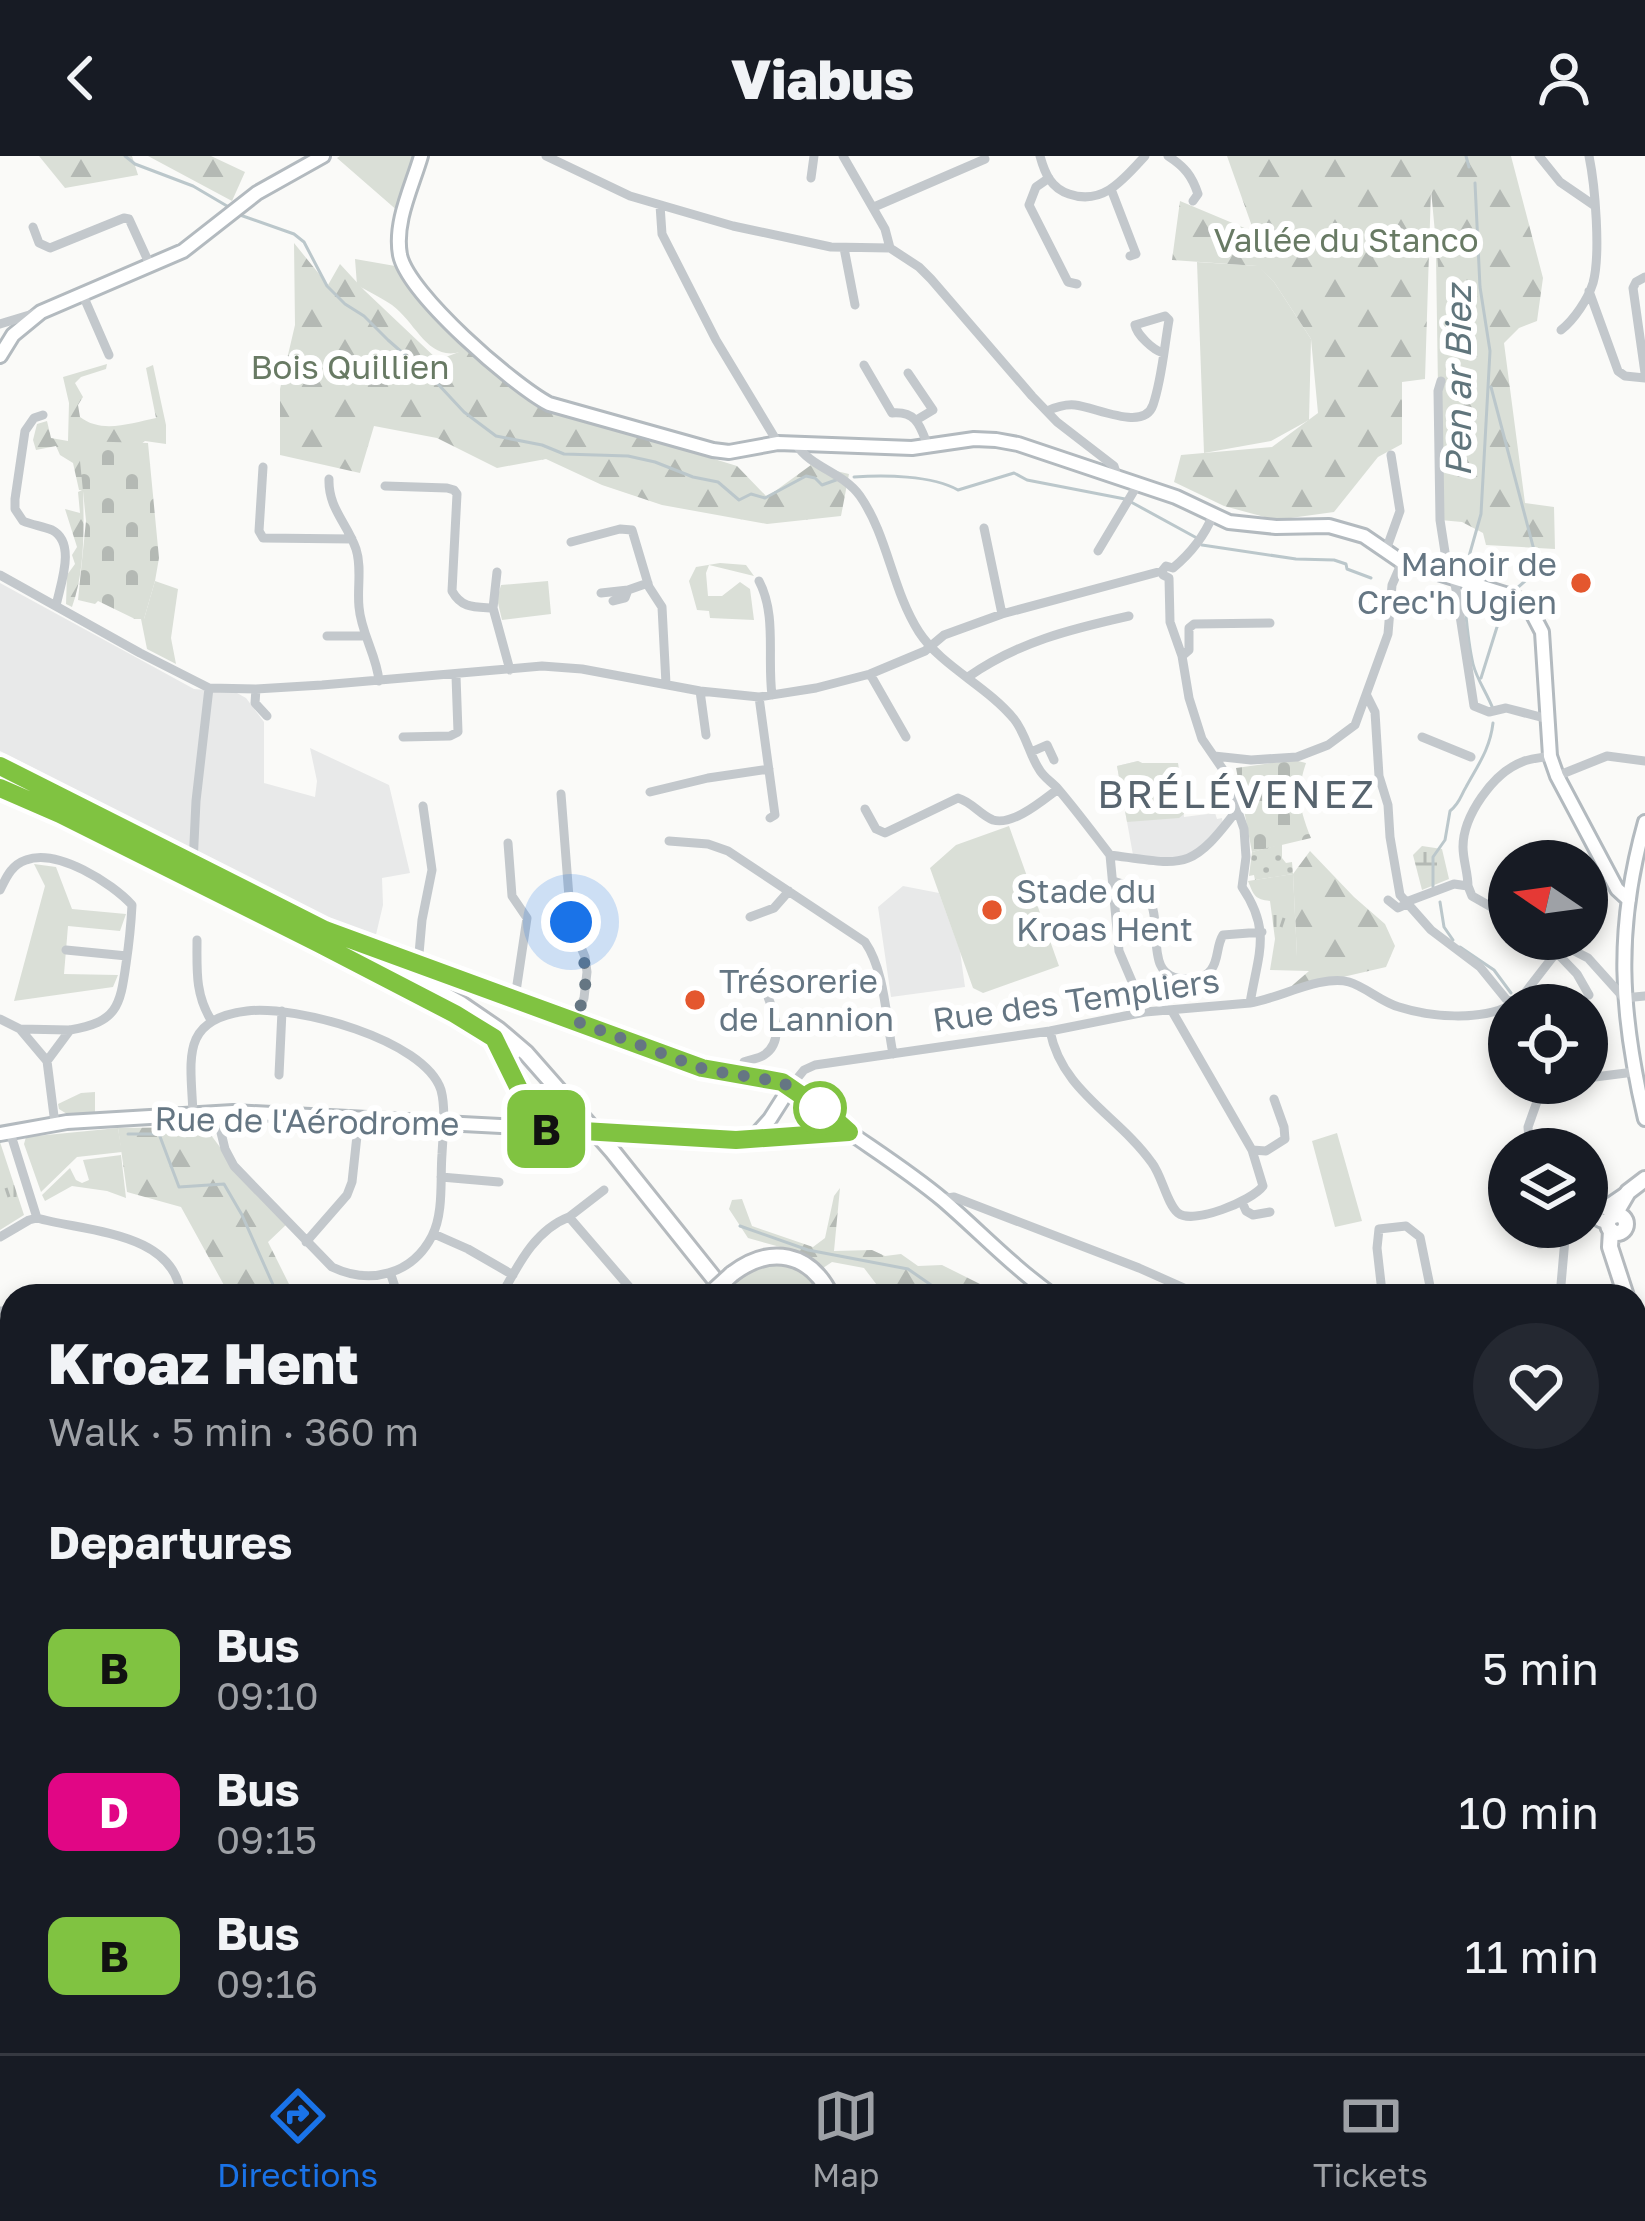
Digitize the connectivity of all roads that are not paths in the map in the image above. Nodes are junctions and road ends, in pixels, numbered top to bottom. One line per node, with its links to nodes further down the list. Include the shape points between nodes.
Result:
1 (323, 156): 23 (street)
2 (546, 156): 16 (street)
3 (814, 156): 12 (street)
4 (843, 156): 18 (street)
5 (1040, 156): 13 (street)
6 (1145, 156): 14 (street)
7 (1168, 156): 15 (street, via 1193,178)
8 (1539, 156): 17 (street)
9 (1589, 156): 17 (street)
10 (985, 159): 18 (street)
11 (420, 160): 43 (street, via 399,233 406,272 532,395 712,450)
12 (811, 178)
13 (1049, 178): 14 (street, via 1076,196); 25 (street, via 1029,205 1068,282)
14 (1111, 189): 22 (street, via 1136,254)
15 (1193, 201)
16 (660, 206): 20 (street); 43 (street, via 662,234)
17 (1595, 206): 26 (street)
18 (874, 207): 21 (street)
19 (33, 227): 23 (street, via 50,248 129,219)
20 (844, 248): 21 (street); 28 (street)
21 (890, 248): 40 (street, via 946,293)
22 (1130, 256)
23 (150, 265): 27 (street)
24 (1645, 277): 38 (street, via 1633,288)
25 (1077, 284)
26 (1589, 291): 31 (street); 38 (street, via 1618,371)
27 (82, 293): 29 (street); 34 (street)
28 (855, 305)
29 (41, 312): 30 (street); 32 (street)
30 (0, 324)
31 (1561, 330)
32 (4, 340): 35 (street)
33 (1163, 353): 40 (street, via 1144,417 1076,405)
34 (109, 355)
35 (0, 356)
36 (864, 365): 42 (street, via 892,413)
37 (908, 373): 42 (street, via 933,410)
38 (1645, 375)
39 (1442, 381): 62 (street, via 1440,520)
40 (1047, 411): 48 (street)
41 (43, 415): 68 (street, via 25,431 15,504 23,520 62,541)
42 (918, 419): 45 (street)
43 (778, 442): 44 (street)
44 (796, 444): 45 (street); 75 (street, via 858,493 905,609)
45 (928, 446): 48 (street, via 996,440)
46 (1391, 454): 56 (street, via 1400,512)
47 (262, 466): 54 (street, via 263,538)
48 (1117, 476): 50 (street)
49 (329, 479): 54 (street, via 332,506)
50 (1138, 484): 52 (street); 57 (street)
51 (385, 486): 69 (street, via 454,490 452,591 466,607)
52 (1213, 515): 56 (street, via 1328,526); 60 (street)
53 (984, 528): 70 (street)
54 (352, 539): 74 (street)
55 (571, 542): 64 (street, via 627,527)
56 (1386, 550): 58 (street)
57 (1098, 551)
58 (1402, 562): 62 (street); 87 (street)
59 (497, 572): 69 (street)
60 (1168, 572): 70 (street); 76 (street, via 1170,622)
61 (0, 575): 68 (street)
62 (1450, 575): 90 (street, via 1515,597 1531,611 1542,632); 90 (street, via 1474,706)
63 (759, 581): 86 (street, via 769,612)
64 (648, 583): 65 (street); 82 (street, via 662,607)
65 (628, 590): 66 (street); 67 (street)
66 (601, 593)
67 (613, 601)
68 (56, 606): 83 (street)
69 (494, 608): 77 (street)
70 (1002, 614): 75 (street)
71 (1129, 616): 80 (street, via 1052,634)
72 (1270, 623): 76 (street, via 1194,624)
73 (327, 636): 74 (street)
74 (364, 636): 81 (street)
75 (930, 647): 78 (street); 80 (street)
76 (1182, 656): 96 (street, via 1202,739)
77 (510, 670): 79 (street); 82 (street, via 582,669)
78 (870, 674): 86 (street); 92 (street)
79 (456, 676): 81 (street); 93 (street, via 458,732)
80 (968, 677): 95 (street, via 1017,723)
81 (379, 681): 84 (street)
82 (666, 684): 85 (street)
83 (209, 688): 84 (street); 118 (street)
84 (256, 689): 89 (street, via 255,703)
85 (700, 691): 88 (street); 91 (street)
86 (772, 695): 88 (street)
87 (1367, 696): 99 (street, via 1355,725 1328,745 1297,757); 125 (street, via 1394,872)
88 (759, 697): 103 (street)
89 (267, 716)
90 (1548, 718): 97 (street)
91 (706, 735)
92 (906, 736)
93 (403, 737)
94 (1422, 737): 98 (street)
95 (1031, 752): 100 (street, via 1046,745); 107 (street)
96 (1214, 756): 99 (street); 104 (street, Rue des Templiers)
97 (1550, 756): 105 (street); 120 (street, via 1514,765 1478,799 1462,846)
98 (1471, 757)
99 (1231, 759): 104 (street)
100 (1054, 760)
101 (1645, 761): 105 (street, via 1607,756)
102 (0, 766): 118 (main road)
103 (769, 769): 108 (street); 113 (street)
104 (1224, 771): 112 (street, Rue des Templiers)
105 (1557, 776): 124 (street)
106 (0, 785): 151 (main road)
107 (1058, 789): 111 (street, via 1004,820 958,797 885,833); 117 (street)
108 (650, 792)
109 (561, 794): 147 (street, via 571,922 587,972)
110 (423, 806): 134 (street, via 432,870)
111 (865, 809)
112 (1237, 810): 117 (street, via 1203,852 1181,862); 129 (street, Rue des Templiers, via 1246,849 1241,886)
113 (770, 818)
114 (1645, 822): 124 (street)
115 (669, 842): 122 (street, via 721,848)
116 (508, 843): 138 (street, via 512,896 527,920)
117 (1110, 855): 119 (street)
118 (193, 864): 128 (main road)
119 (1113, 881): 129 (street, via 1150,898 1159,964 1168,976 1199,979 1215,963 1223,935); 143 (street, via 1119,951)
120 (1468, 886): 125 (street); 126 (street)
121 (0, 890): 132 (street, via 27,859 68,862 96,876 133,905)
122 (789, 891): 127 (street); 152 (street, via 869,946)
123 (1388, 900): 125 (street, via 1398,908)
124 (1629, 900): 139 (street)
125 (1406, 903): 135 (street)
126 (1488, 905)
127 (750, 917)
128 (325, 930): 134 (street); 160 (main road, via 480,1017)
129 (1262, 932): 140 (street, Rue des Templiers)
130 (197, 940): 146 (street, via 196,979)
131 (66, 950): 132 (street)
132 (127, 956): 149 (street, via 112,1012)
133 (1590, 960): 139 (street)
134 (418, 964): 138 (street)
135 (1493, 984)
136 (1645, 996): 139 (street)
137 (768, 997): 156 (street, via 778,1024 770,1049 744,1062)
138 (515, 998): 147 (street)
139 (1624, 998): 154 (street)
140 (1250, 1003): 142 (street, Rue des Templiers); 144 (street, via 1347,980 1399,1007)
141 (283, 1011): 146 (street); 155 (street); 167 (street, via 337,1022 406,1053 440,1090)
142 (1172, 1011): 143 (street, Rue des Templiers); 174 (street)
143 (1145, 1012): 150 (street, Rue des Templiers)
144 (1488, 1013)
145 (0, 1019): 148 (street)
146 (211, 1020): 163 (street, via 191,1053)
147 (575, 1021): 156 (street)
148 (20, 1029): 149 (street); 153 (street)
149 (70, 1030): 153 (street)
150 (1050, 1031): 152 (street, Rue des Templiers); 181 (street, via 1059,1063 1141,1147 1179,1214 1191,1218)
151 (494, 1038): 160 (main road); 169 (main road)
152 (893, 1054): 158 (street, Rue des Templiers, via 815,1065)
153 (47, 1061): 168 (street)
154 (1634, 1072): 157 (street); 159 (street)
155 (279, 1075)
156 (740, 1075): 158 (street)
157 (1608, 1075)
158 (791, 1086): 164 (street); 173 (street)
159 (1641, 1087): 166 (street)
160 (563, 1094): 198 (main road)
161 (1274, 1100): 174 (street, via 1285,1138)
162 (215, 1112): 163 (street, Rue de l'Aérodrome); 165 (street, Rue de l'Aérodrome); 190 (street, via 234,1166)
163 (193, 1114): 168 (street, Rue de l'Aérodrome)
164 (830, 1115): 170 (street); 172 (street)
165 (359, 1118): 167 (street, Rue de l'Aérodrome); 190 (street, via 347,1195)
166 (1645, 1119)
167 (443, 1123): 169 (street, Rue de l'Aérodrome); 175 (street)
168 (55, 1124): 171 (street, Rue de l'Aérodrome)
169 (532, 1128): 173 (street, Rue de l'Aérodrome, bridge)
170 (849, 1132): 172 (street, Rue de l'Aérodrome); 180 (street)
171 (5, 1133): 183 (street)
172 (831, 1133): 173 (street, Rue de l'Aérodrome)
173 (753, 1138)
174 (1252, 1150): 181 (street, via 1263,1186)
175 (441, 1177): 177 (street); 187 (street)
176 (1645, 1179): 185 (main road)
177 (499, 1182)
178 (1645, 1188): 186 (main road)
179 (604, 1190): 184 (street)
180 (941, 1198): 201 (street); 202 (street)
181 (1242, 1202): 182 (street, via 1252,1215)
182 (1270, 1212)
183 (37, 1214): 189 (street); 194 (street, via 144,1245 163,1255)
184 (569, 1217): 193 (street, via 542,1233); 197 (street)
185 (1608, 1218)
186 (1608, 1219)
187 (434, 1234): 192 (street); 193 (street)
188 (1608, 1234): 206 (main road)
189 (0, 1237)
190 (306, 1242): 192 (street, via 346,1274)
191 (1564, 1248): 205 (street)
192 (391, 1274): 195 (street)
193 (513, 1275): 196 (street)
194 (177, 1284)
195 (394, 1284)
196 (508, 1284)
197 (627, 1284)
198 (718, 1284)
199 (721, 1284): 200 (main road, bridge, via 761,1257 777,1256 812,1269)
200 (825, 1284)
201 (1037, 1284)
202 (1175, 1284)
203 (1381, 1284): 204 (street, via 1379,1229 1406,1226 1420,1237)
204 (1430, 1284)
205 (1561, 1284)
206 (1622, 1284)

